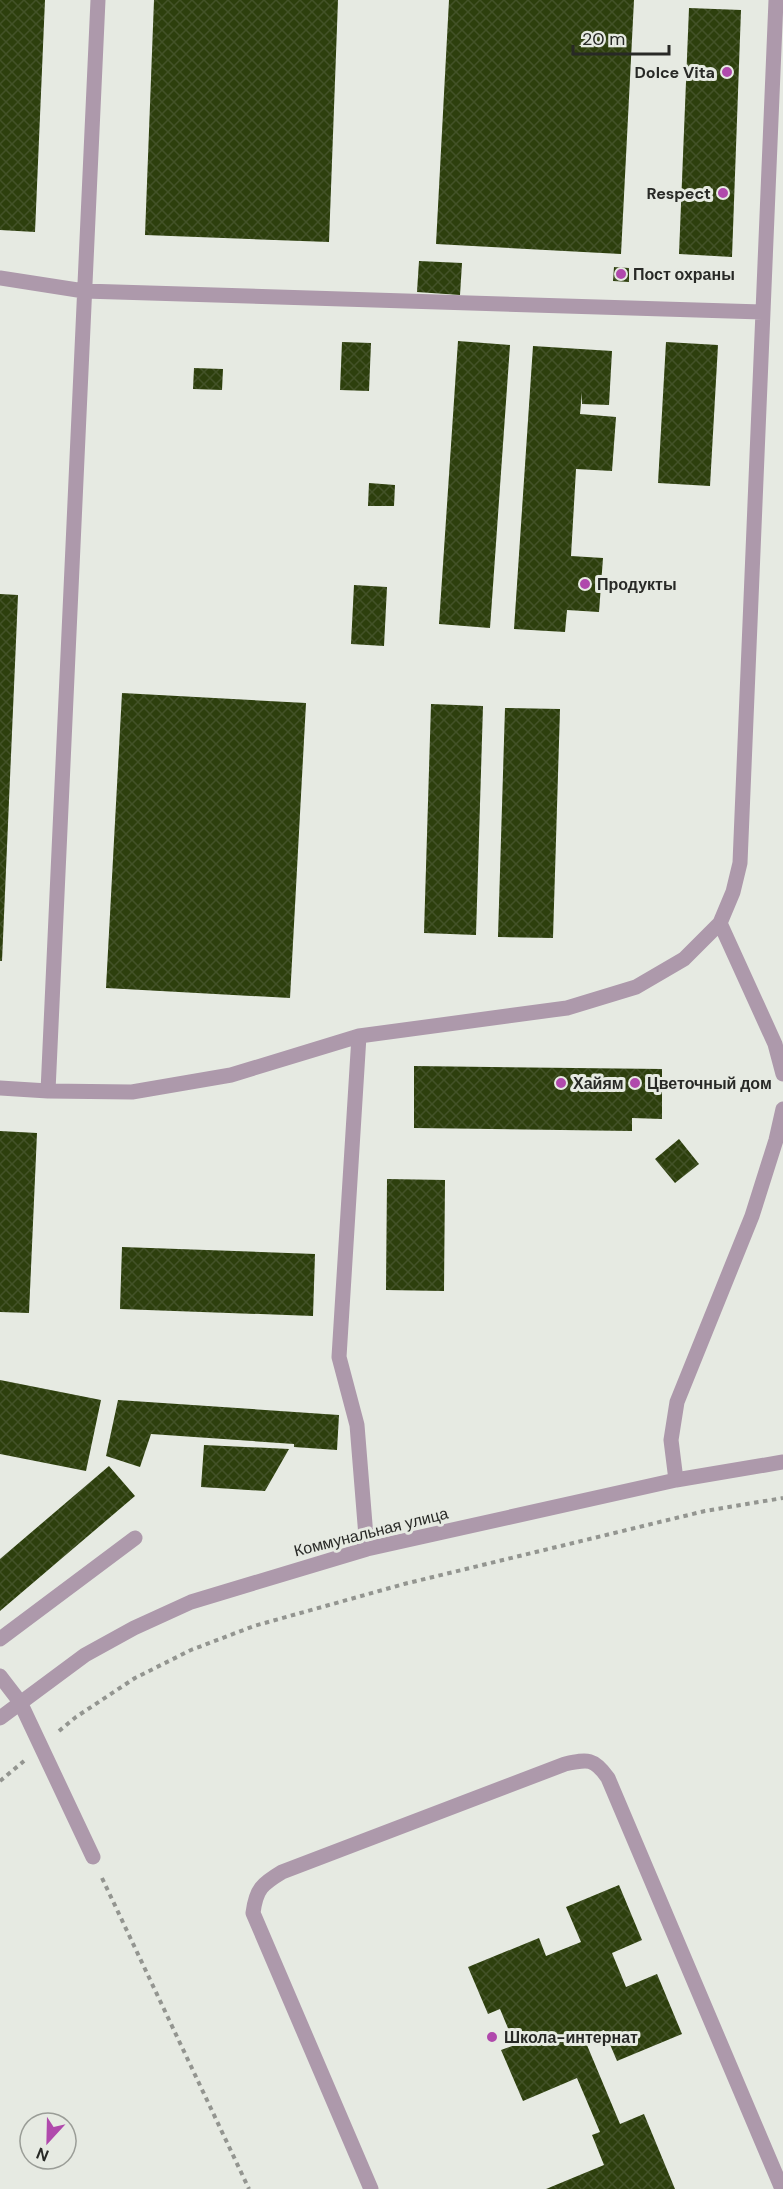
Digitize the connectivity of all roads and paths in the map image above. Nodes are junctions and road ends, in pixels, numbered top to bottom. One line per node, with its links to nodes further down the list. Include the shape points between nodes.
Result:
1 (98, 0): 4 (street)
2 (776, 0): 5 (street)
3 (0, 278): 4 (street)
4 (84, 291): 5 (street); 10 (street)
5 (762, 312): 6 (street, via 740,863)
6 (720, 923): 7 (street, via 684,959 636,987 567,1008); 8 (street, via 776,1044)
7 (359, 1036): 10 (street, via 220,1077 132,1092); 16 (street, via 339,1357 357,1425)
8 (783, 1074)
9 (0, 1088): 10 (street)
10 (48, 1091)
11 (783, 1110): 13 (street, via 752,1216 677,1402 671,1440)
12 (783, 1462): 13 (street, Коммунальная улица)
13 (676, 1480): 16 (street, Коммунальная улица)
14 (783, 1498): 21 (path, via 682,1516 404,1584 254,1626 191,1650 135,1678 76,1717)
15 (135, 1538): 17 (street)
16 (367, 1549): 19 (street, Коммунальная улица, via 191,1602 85,1655)
17 (0, 1639)
18 (0, 1676): 19 (street)
19 (20, 1702): 20 (street, Коммунальная улица); 21 (street)
20 (0, 1718)
21 (41, 1747): 22 (path); 23 (street)
22 (0, 1781)
23 (93, 1857): 24 (path)
24 (249, 2189)
25 (371, 2189): 26 (street, via 253,1914 255,1896 264,1883 282,1872 583,1760 598,1764 608,1778)
26 (782, 2189)

